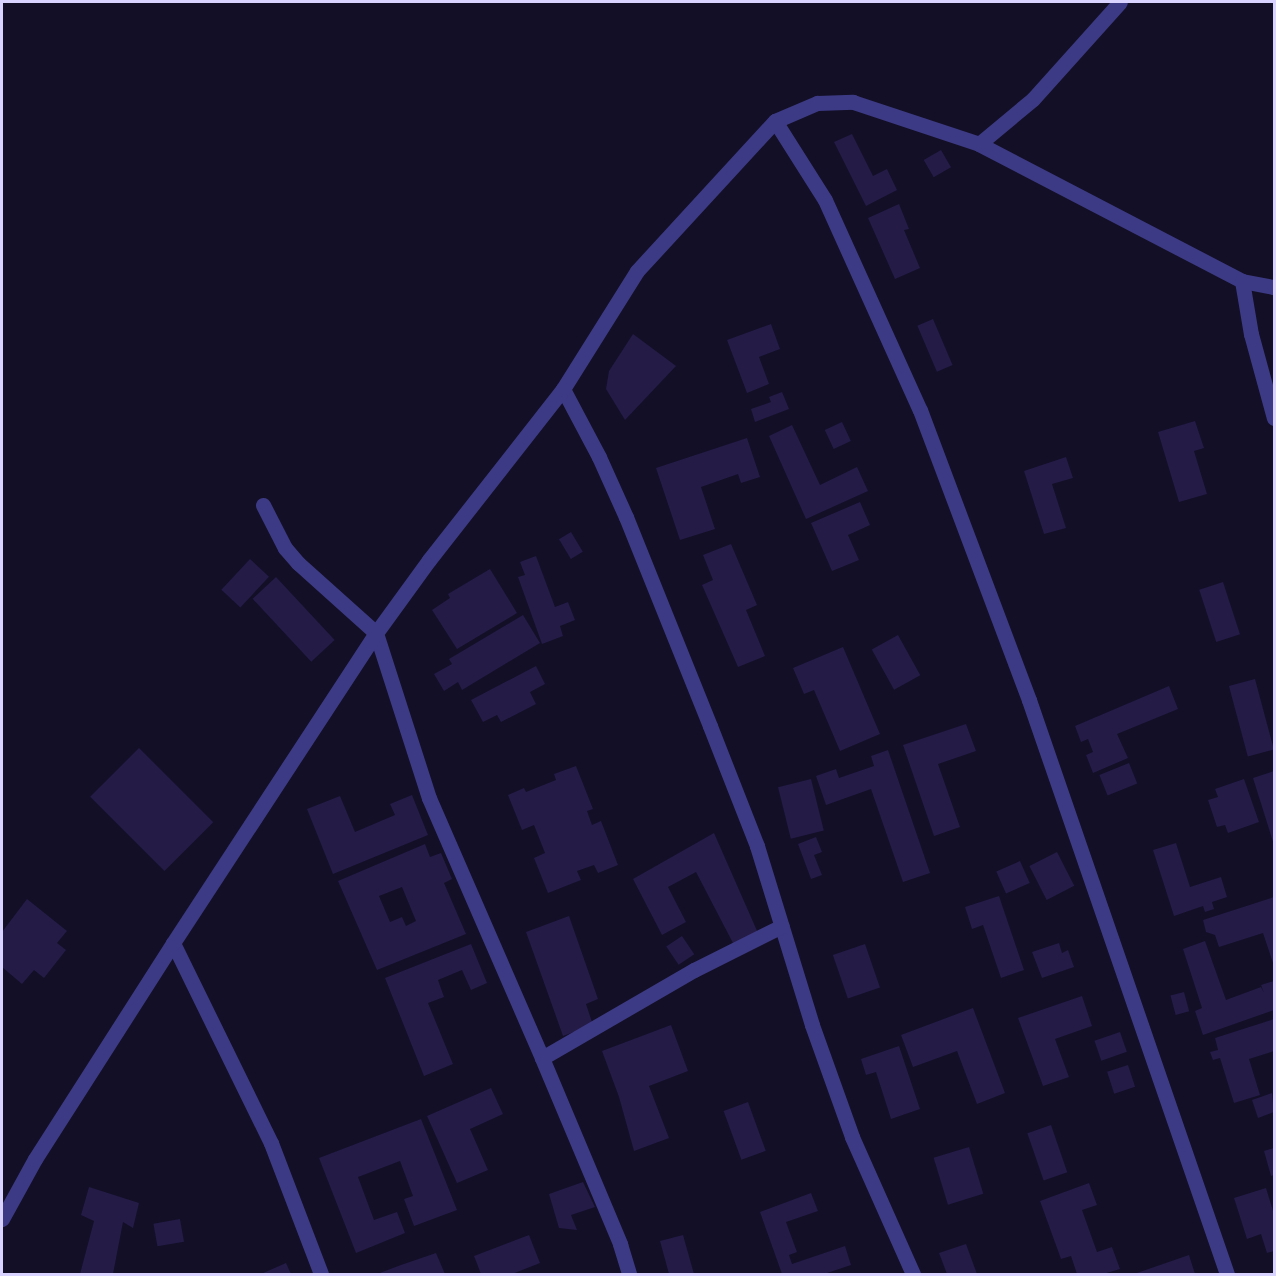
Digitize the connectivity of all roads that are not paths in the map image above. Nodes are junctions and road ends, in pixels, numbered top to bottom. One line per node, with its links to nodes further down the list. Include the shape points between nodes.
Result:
1 (1120, 2): 3 (street, via 1033,99)
2 (775, 121): 3 (street, via 817,104 853,102); 6 (street, via 637,271); 17 (street, via 825,201 920,410 1029,699)
3 (979, 144): 4 (street)
4 (1242, 281): 5 (street); 7 (street, via 1251,334)
5 (1275, 287)
6 (563, 389): 9 (street); 10 (street, via 630,528 757,846)
7 (1275, 418)
8 (263, 505): 9 (street, via 285,548 298,563)
9 (376, 633): 11 (street); 12 (street, via 429,798)
10 (782, 926): 12 (street, via 694,970); 16 (street, via 852,1137)
11 (173, 943): 13 (street, via 35,1159); 14 (street, via 271,1143)
12 (542, 1058): 15 (street, via 620,1244)
13 (2, 1219)
14 (321, 1275)
15 (629, 1275)
16 (913, 1275)
17 (1227, 1275)

